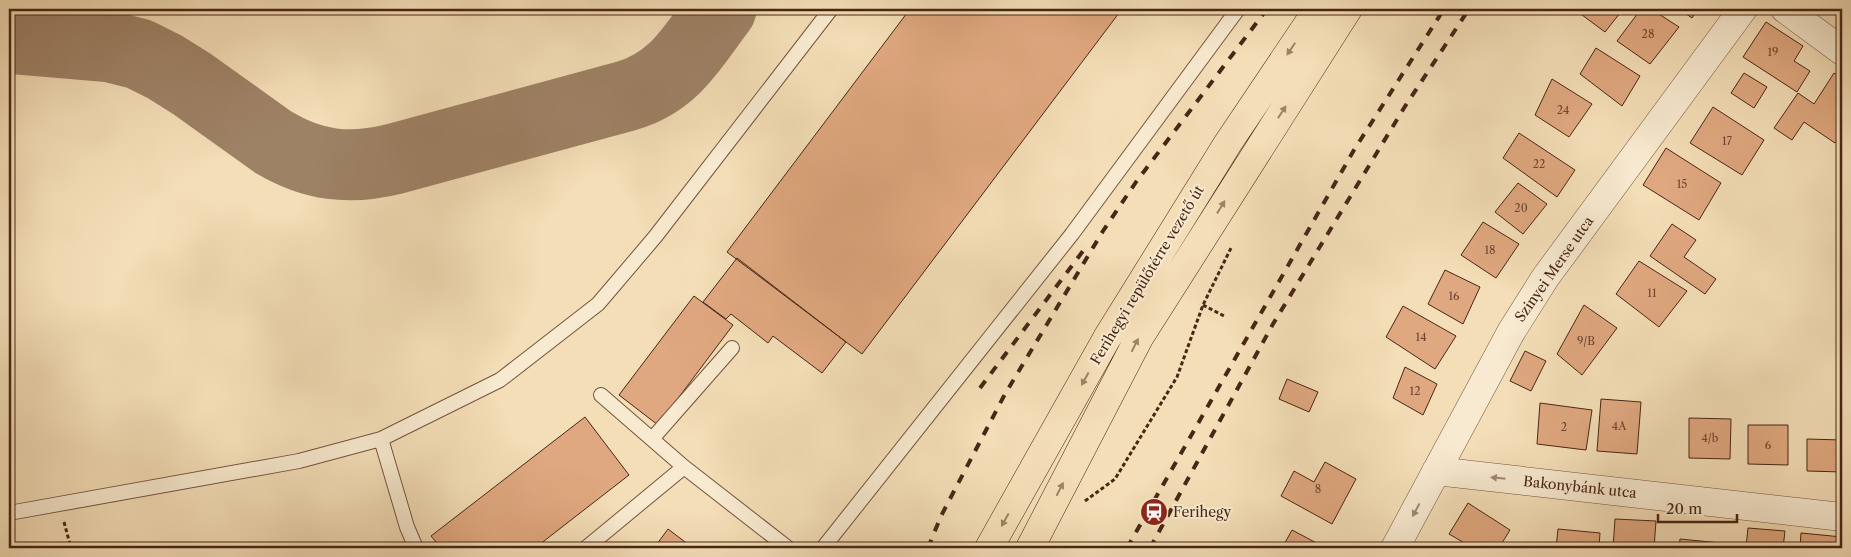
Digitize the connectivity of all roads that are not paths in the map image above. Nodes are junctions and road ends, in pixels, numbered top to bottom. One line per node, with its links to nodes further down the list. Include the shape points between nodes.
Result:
1 (831, 9): 11 (lane, via 655,237 598,304 500,380)
2 (1238, 9): 19 (lane, via 1072,234)
3 (1318, 9): 20 (main road, Ferihegyi repülőtérre vezető út, one-way to 20, via 1228,142 1108,338)
4 (1348, 9): 21 (main road, Ferihegyi repülőtérre vezető út, one-way to 4, via 1139,338)
5 (1743, 9): 13 (street, Szinyei Merse utca, via 1545,278 1511,332)
6 (1785, 9): 7 (street)
7 (1842, 51)
8 (732, 348): 10 (lane)
9 (601, 395): 10 (lane)
10 (652, 439): 12 (lane)
11 (381, 440): 14 (lane, via 299,461); 16 (lane)
12 (684, 467): 17 (lane); 18 (lane)
13 (1436, 471): 15 (street, Bakonybánk utca, one-way to 13); 22 (street, Szinyei Merse utca, one-way to 22)
14 (9, 513)
15 (1842, 517)
16 (416, 548)
17 (586, 548)
18 (788, 548)
19 (823, 548)
20 (989, 548)
21 (1030, 548)
22 (1395, 548)

